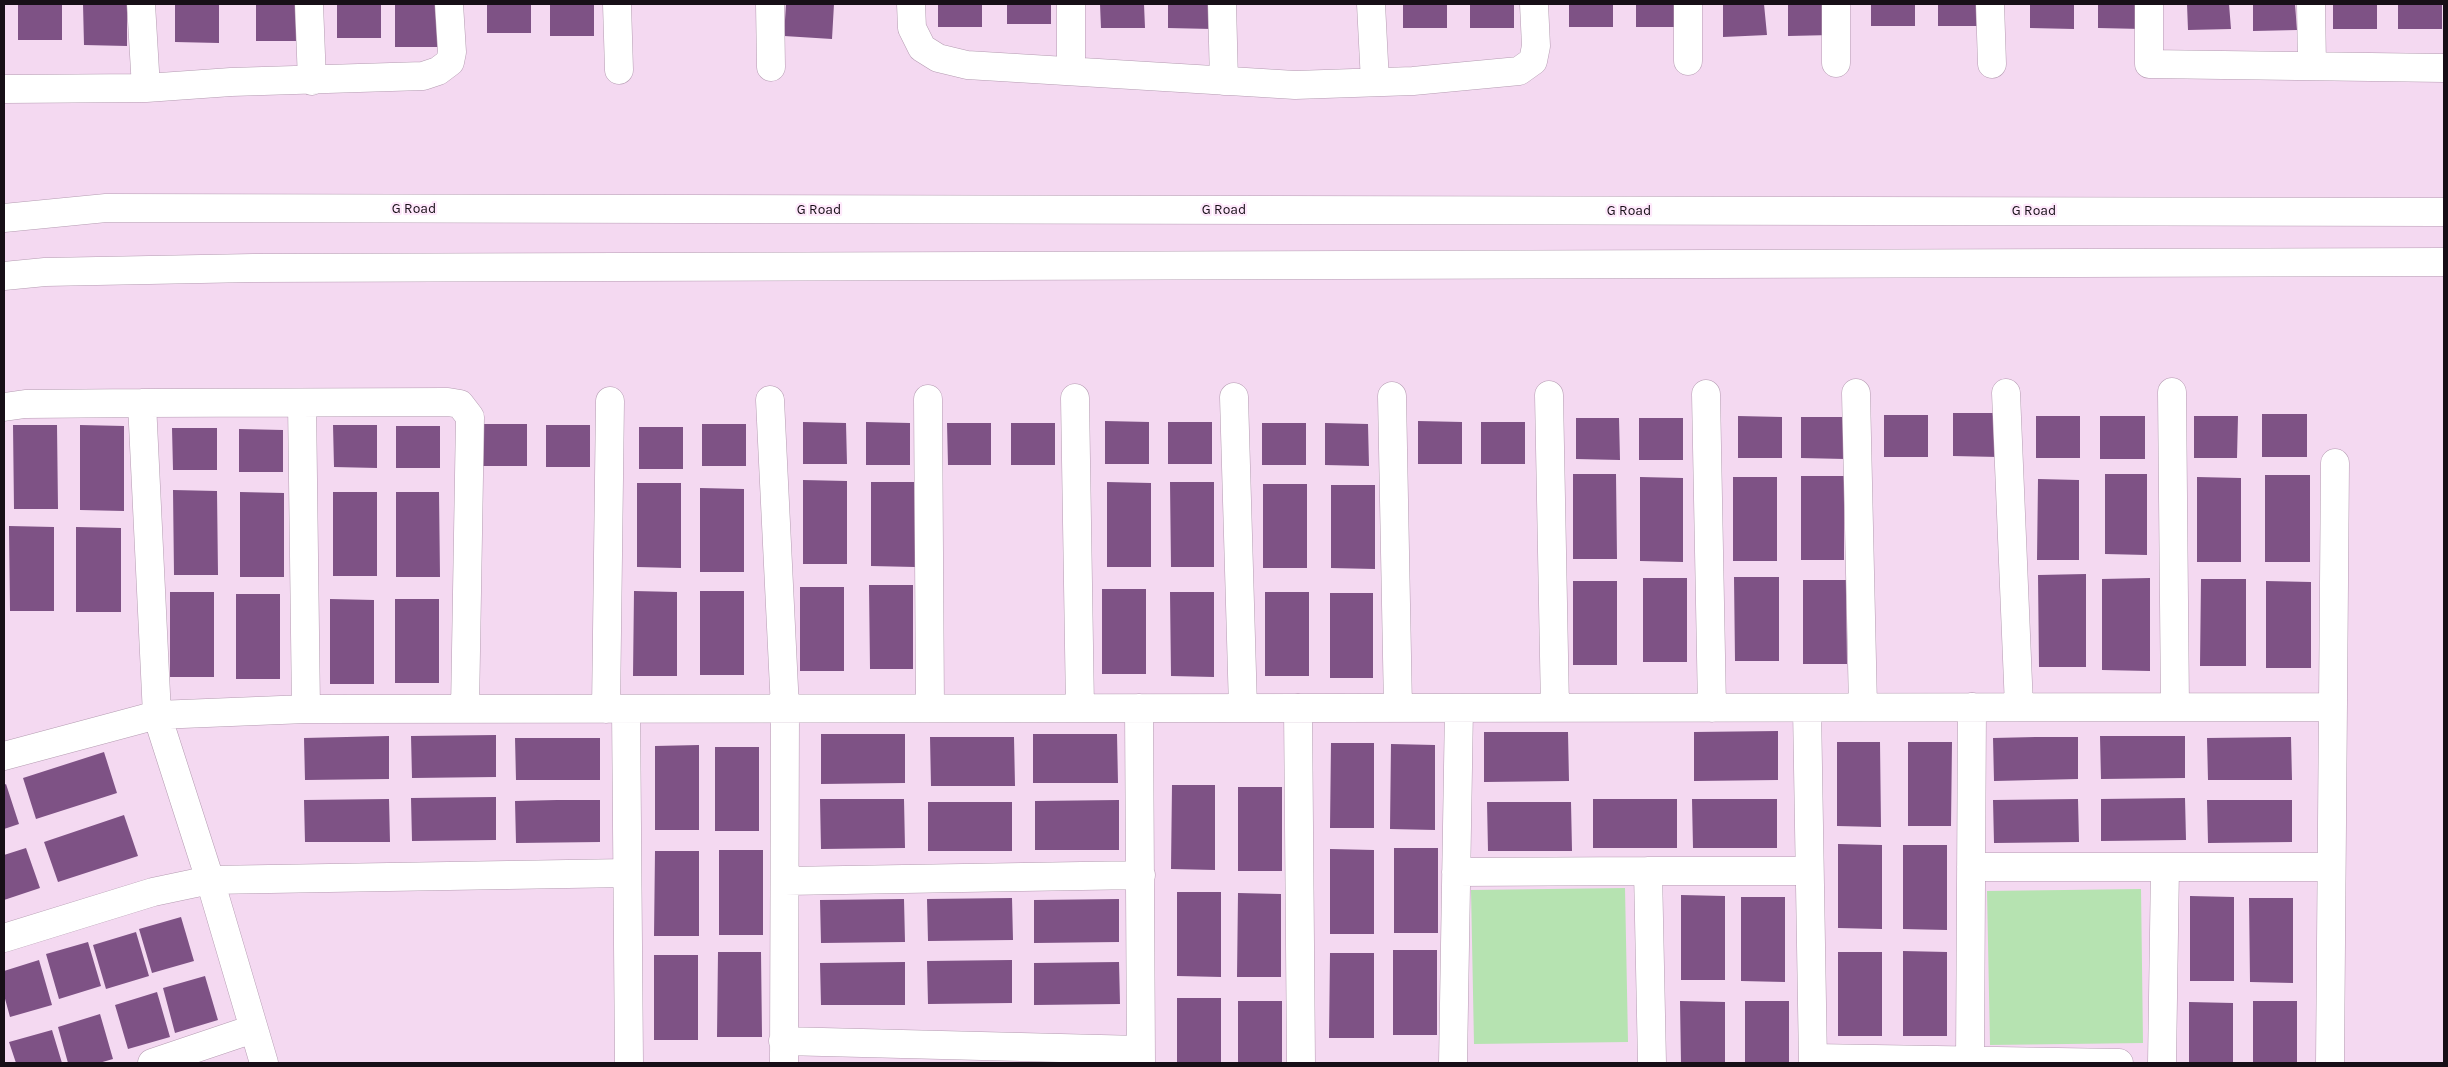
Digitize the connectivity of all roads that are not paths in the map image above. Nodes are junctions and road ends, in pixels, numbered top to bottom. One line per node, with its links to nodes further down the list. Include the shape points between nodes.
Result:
1 (141, 4): 28 (street)
2 (309, 4): 24 (street)
3 (449, 4): 24 (street, via 452,52 450,62 438,72 423,76)
4 (617, 4): 22 (street)
5 (770, 4): 20 (street)
6 (911, 4): 23 (street, via 912,28 922,48 938,58 967,66)
7 (1071, 4): 23 (street)
8 (1222, 4): 25 (street)
9 (1371, 4): 26 (street)
10 (1534, 4): 26 (street, via 1536,46 1533,61 1519,71)
11 (1688, 4): 16 (street)
12 (1836, 4): 17 (street)
13 (1990, 4): 18 (street)
14 (2149, 4): 19 (street, via 2149,64)
15 (2311, 4): 19 (street)
16 (1688, 61)
17 (1836, 63)
18 (1992, 64)
19 (2312, 66): 21 (street)
20 (771, 67)
21 (2444, 68)
22 (619, 70)
23 (1071, 72): 25 (street)
24 (312, 80): 28 (street)
25 (1224, 82): 26 (street, via 1295,85)
26 (1375, 82)
27 (4, 88): 28 (street)
28 (146, 88)
29 (2444, 212): 30 (street, G Road, via 106,208)
30 (4, 218)
31 (2444, 262): 32 (street, via 263,268 45,272)
32 (4, 276)
33 (2006, 392): 50 (street)
34 (2172, 392): 62 (street)
35 (1856, 393): 48 (street)
36 (1706, 394): 60 (street)
37 (1549, 395): 59 (street)
38 (1392, 396): 57 (street)
39 (1234, 397): 55 (street)
40 (1076, 398): 53 (street)
41 (928, 399): 52 (street)
42 (610, 400): 65 (street)
43 (770, 400): 66 (street)
44 (302, 402): 45 (street); 63 (street); 64 (street, via 448,402 460,404 470,417)
45 (142, 403): 46 (street); 67 (street)
46 (4, 407)
47 (2335, 463): 51 (street)
48 (1863, 707): 49 (street); 61 (street)
49 (1972, 707): 50 (street); 69 (street)
50 (2019, 707): 62 (street)
51 (2333, 707): 62 (street); 70 (street)
52 (930, 708): 53 (street); 66 (street)
53 (1080, 708): 54 (street)
54 (1138, 708): 55 (street); 76 (street)
55 (1243, 708): 56 (street)
56 (1298, 708): 57 (street); 88 (street)
57 (1398, 708): 58 (street)
58 (1459, 708): 59 (street); 74 (street)
59 (1555, 708): 60 (street)
60 (1712, 708): 61 (street)
61 (1807, 708): 73 (street)
62 (2175, 708)
63 (306, 709): 64 (street); 67 (street)
64 (465, 709): 65 (street)
65 (616, 709): 66 (street); 75 (street)
66 (785, 709): 78 (street)
67 (157, 715): 68 (street); 77 (street)
68 (4, 756)
69 (1971, 867): 71 (street); 83 (street)
70 (2331, 867): 71 (street); 93 (street)
71 (2165, 868): 92 (street)
72 (1648, 871): 73 (street); 74 (street); 90 (street)
73 (1809, 871): 84 (street)
74 (1456, 872): 89 (street)
75 (627, 873): 77 (street); 87 (street)
76 (1141, 875): 78 (street); 82 (street)
77 (210, 880): 79 (street, via 153,892); 80 (street)
78 (785, 881): 81 (street)
79 (4, 938)
80 (253, 1029): 85 (street); 86 (street)
81 (784, 1052): 82 (street)
82 (1141, 1057)
83 (1970, 1060): 84 (street); 91 (street)
84 (1813, 1061)
85 (152, 1063)
86 (264, 1063)
87 (629, 1063)
88 (1301, 1063)
89 (1453, 1063)
90 (1652, 1063)
91 (2118, 1063)
92 (2162, 1063)
93 (2330, 1063)

